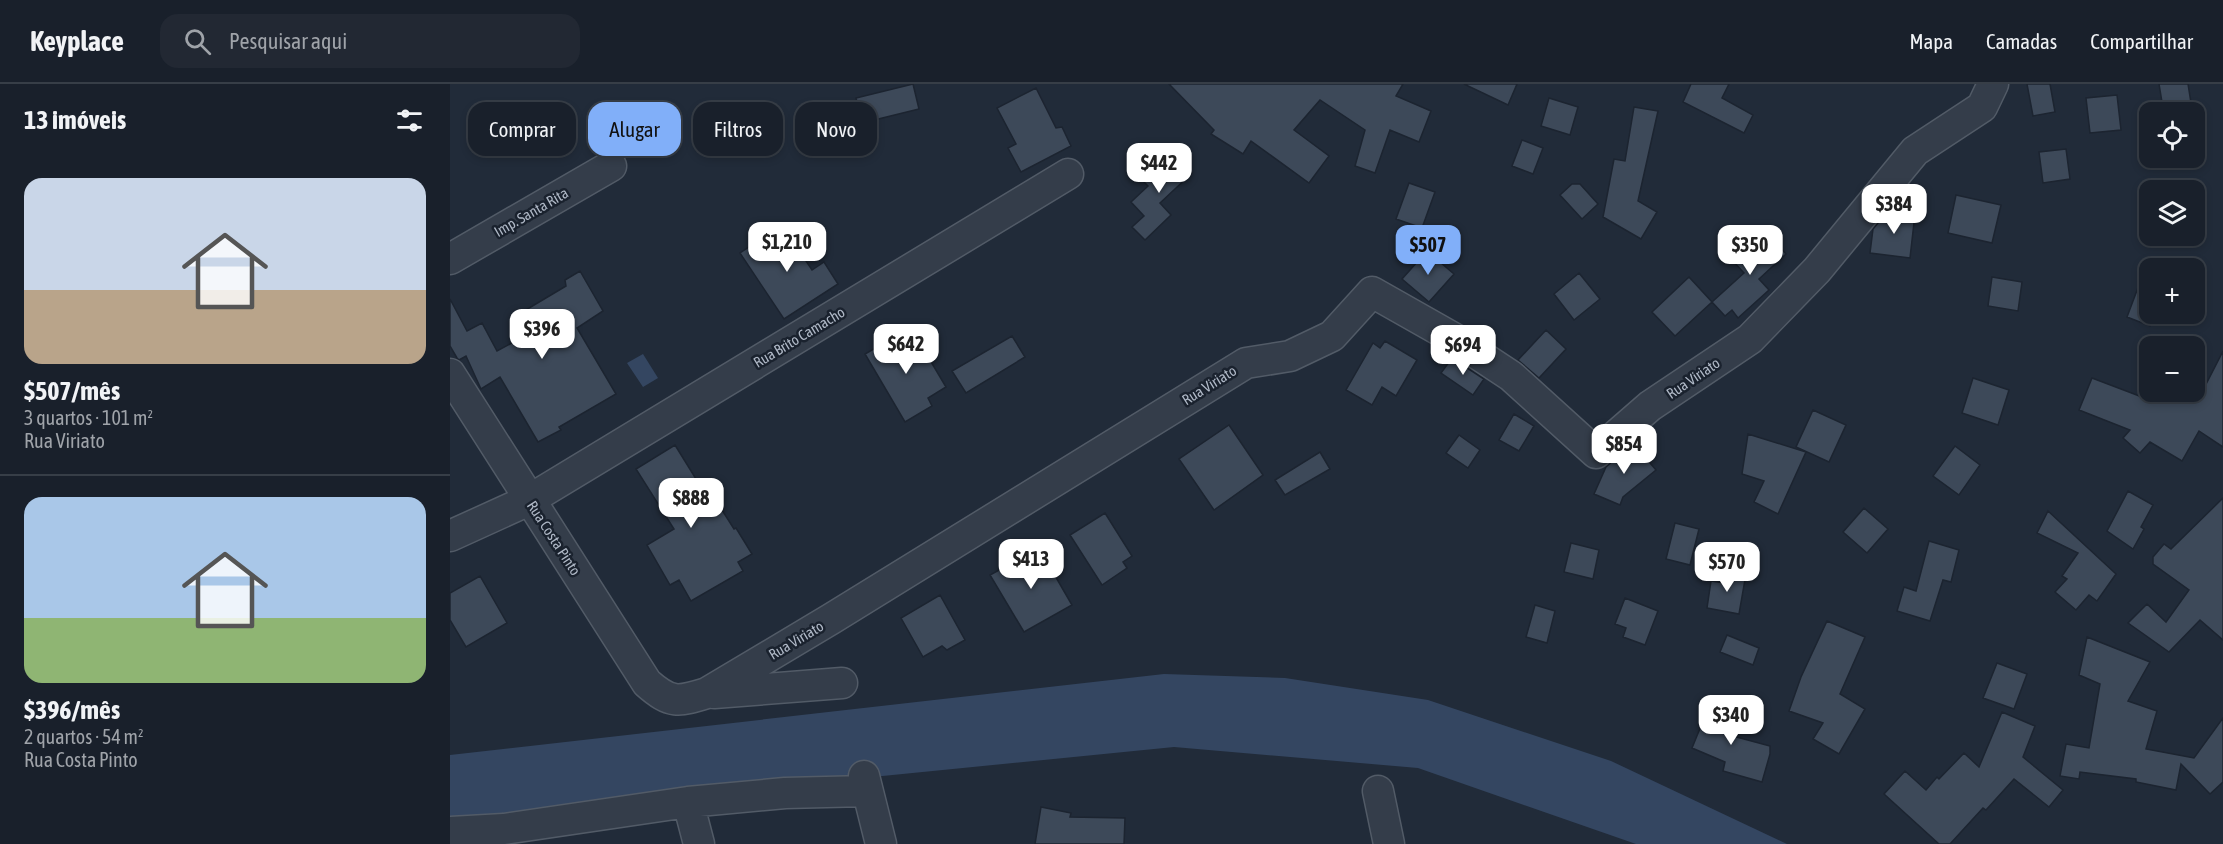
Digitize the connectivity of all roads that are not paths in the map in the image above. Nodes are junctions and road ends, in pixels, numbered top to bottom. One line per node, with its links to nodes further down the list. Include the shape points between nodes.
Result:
1 (1988, 95): 9 (street, Rua Viriato, via 1915,151 1817,270 1750,339 1650,406 1596,453 1511,376 1372,292 1332,336 1290,356 1246,363)
2 (611, 166): 4 (street, Imp. Santa Rita)
3 (1068, 174): 6 (street, Rua Brito Camacho)
4 (450, 259)
5 (450, 374): 6 (street, Rua Costa Pinto)
6 (529, 500): 7 (street, Rua Brito Camacho); 10 (street, Rua Costa Pinto, via 647,682)
7 (450, 536)
8 (842, 683): 9 (street)
9 (707, 693): 10 (street, Rua Viriato, via 684,700)
10 (663, 697)
11 (1378, 790): 17 (street)
12 (688, 802): 14 (street); 15 (street); 16 (street, via 866,784)
13 (450, 832): 14 (street)
14 (506, 837)
15 (699, 844)
16 (881, 844)
17 (1389, 844)

